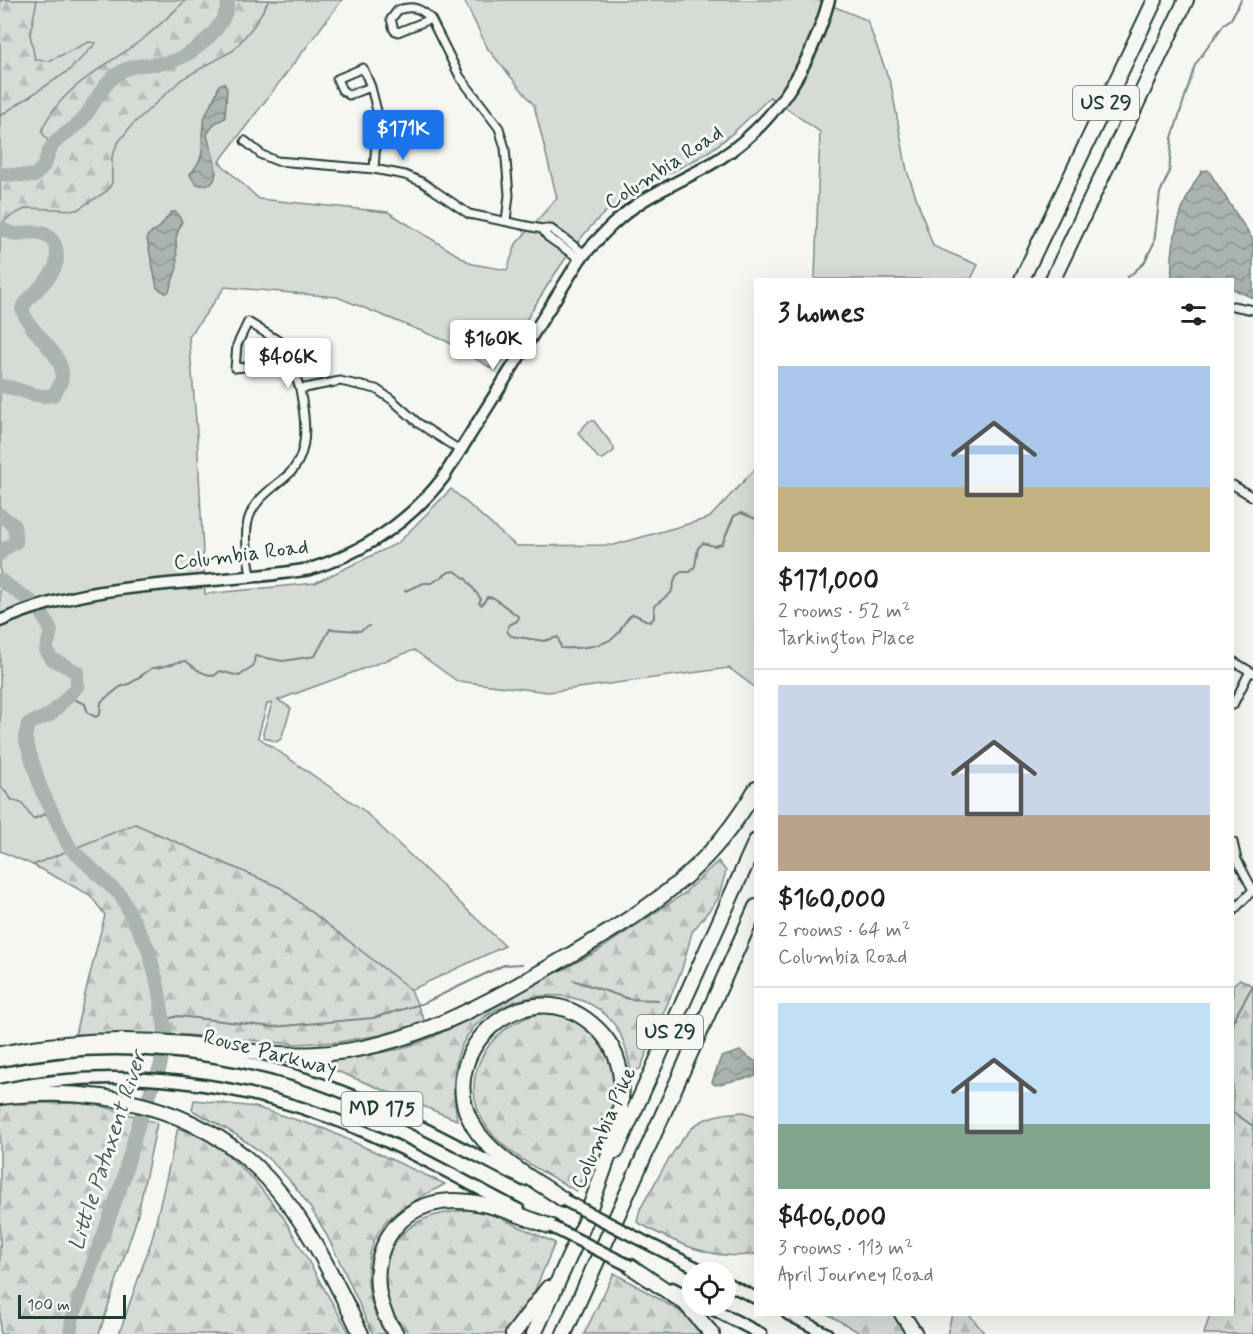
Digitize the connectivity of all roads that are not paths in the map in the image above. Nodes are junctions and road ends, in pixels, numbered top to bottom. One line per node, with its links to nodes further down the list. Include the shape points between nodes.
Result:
1 (829, 0): 11 (main road, Columbia Road, via 810,56 766,120 717,160 626,213)
2 (1154, 0): 12 (highway, US 29)
3 (1186, 0): 6 (highway, US 29)
4 (1191, 0): 6 (highway)
5 (431, 19): 5 (street, via 398,32 391,19 398,10 410,7 421,9); 10 (street, via 460,78 500,128 509,195)
6 (1155, 65): 13 (highway, US 29)
7 (371, 87): 7 (street, via 349,95 337,79 363,68); 9 (street, via 378,116)
8 (245, 141): 9 (street, via 261,155 277,161)
9 (374, 169): 10 (street, via 415,178 469,213)
10 (506, 221): 11 (street, via 551,229)
11 (583, 257): 18 (main road, Columbia Road)
12 (1022, 278)
13 (1053, 278)
14 (1234, 306): 15 (street)
15 (1253, 310)
16 (282, 361): 16 (street, via 235,368 237,345 248,322 290,348); 17 (street, via 294,372)
17 (300, 389): 18 (street, via 340,381 376,389); 21 (street, via 303,451 290,472 258,502 249,520)
18 (461, 451): 21 (main road, Columbia Road, via 429,496 383,537 318,567)
19 (1234, 486): 20 (street)
20 (1253, 497)
21 (250, 577): 22 (main road, Columbia Road, via 74,595)
22 (0, 621)
23 (1234, 662): 24 (street)
24 (1251, 672): 25 (street)
25 (1234, 703)
26 (754, 792): 33 (highway, via 720,842 663,895 602,936 463,1014 391,1042 330,1053)
27 (754, 845): 39 (highway, Columbia Pike / US 29)
28 (1234, 846): 29 (street)
29 (1253, 890): 30 (street)
30 (1234, 910)
31 (754, 911): 43 (highway, US 29)
32 (139, 1046): 33 (highway); 34 (highway, via 70,1044); 35 (main road)
33 (187, 1049): 38 (main road, Rouse Parkway / MD 175, via 337,1090 408,1121)
34 (0, 1054)
35 (0, 1060)
36 (0, 1090): 40 (main road, MD 175, via 73,1080 132,1079 177,1082 264,1097 329,1117 397,1147)
37 (0, 1096): 51 (highway, via 74,1094 126,1101 165,1112 220,1138 268,1179 300,1220)
38 (564, 1200): 39 (highway, via 494,1150 473,1125 465,1105 464,1071 473,1047 496,1021 522,1009 556,1008 579,1016 598,1029 618,1060 622,1082 620,1108); 42 (main road, Rouse Parkway / MD 175, bridge)
39 (584, 1224): 41 (highway, Columbia Pike / US 29)
40 (552, 1227): 44 (main road, MD 175, bridge); 52 (highway, via 484,1204 454,1201 428,1205 405,1219 386,1240 377,1267 381,1308)
41 (571, 1254): 53 (highway); 54 (highway, Columbia Pike / US 29)
42 (685, 1262)
43 (596, 1266): 55 (highway, US 29); 56 (highway)
44 (630, 1266): 46 (main road, MD 175); 57 (highway, via 685,1303)
45 (736, 1288): 47 (main road)
46 (682, 1293)
47 (754, 1297)
48 (726, 1316): 58 (main road)
49 (792, 1316): 59 (main road)
50 (903, 1316): 60 (highway)
51 (361, 1334)
52 (396, 1334)
53 (513, 1334)
54 (534, 1334)
55 (564, 1334)
56 (575, 1334)
57 (712, 1334)
58 (761, 1334)
59 (827, 1334)
60 (915, 1334)

